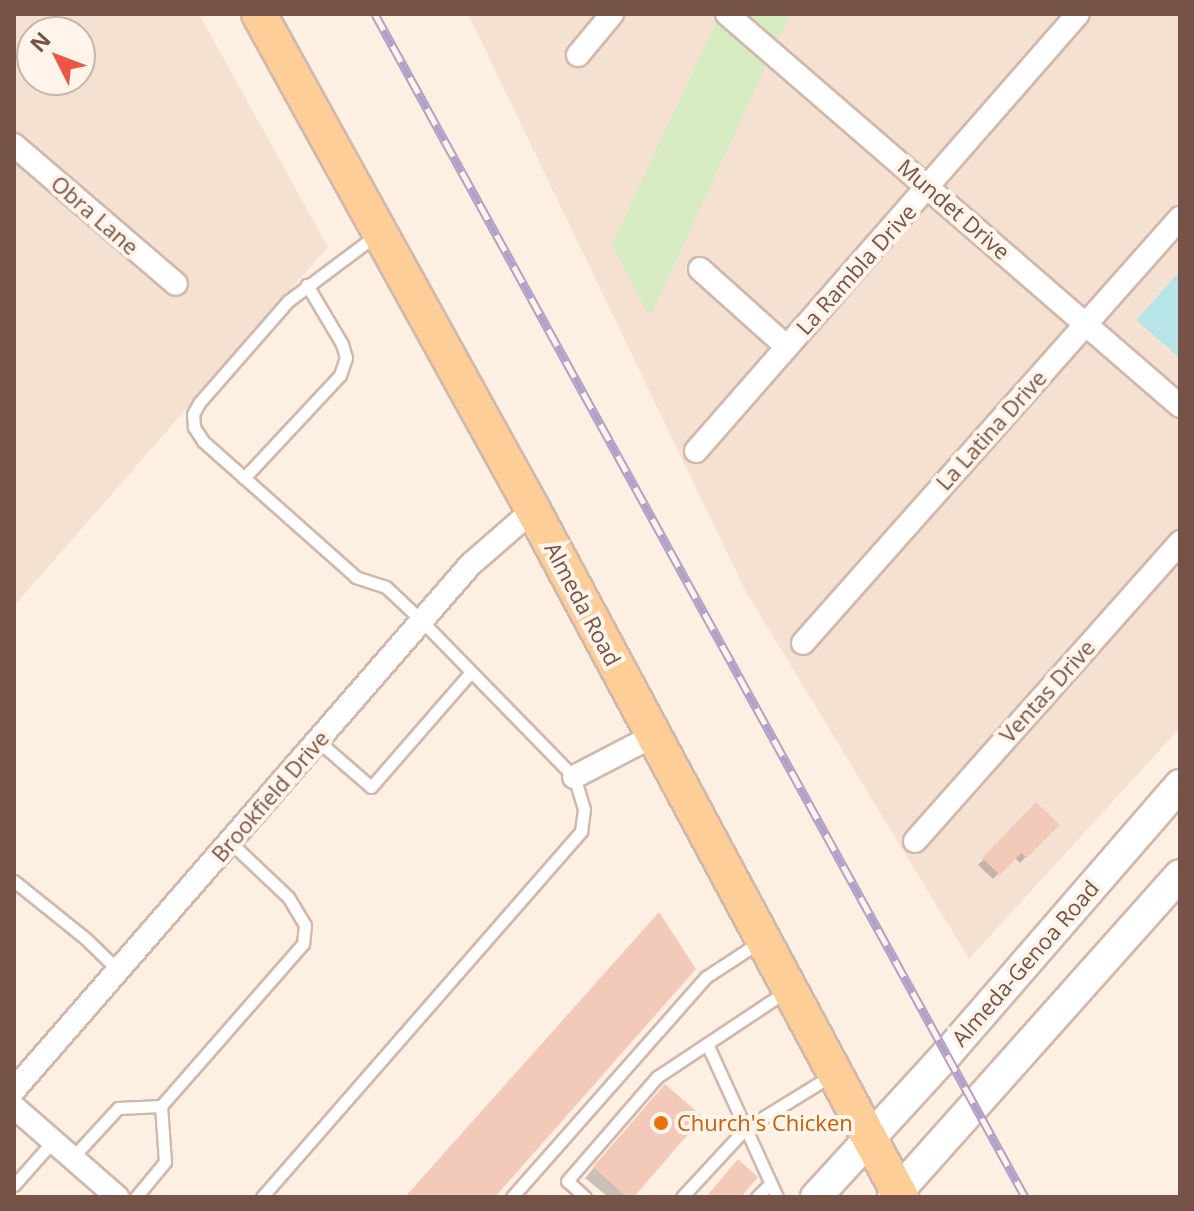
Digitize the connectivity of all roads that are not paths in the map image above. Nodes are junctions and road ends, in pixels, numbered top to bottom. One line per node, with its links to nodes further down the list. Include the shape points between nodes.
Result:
1 (259, 14): 9 (main road, Almeda Road)
2 (612, 14): 5 (street)
3 (727, 14): 7 (street, Mundet Drive)
4 (1073, 16): 7 (street, La Rambla Drive)
5 (578, 55)
6 (14, 145): 11 (street, Obra Lane)
7 (928, 187): 13 (street, Mundet Drive); 14 (street, La Rambla Drive)
8 (1180, 218): 13 (street, La Latina Drive)
9 (380, 233): 12 (lane); 18 (main road, Almeda Road)
10 (700, 269): 14 (street)
11 (176, 284)
12 (307, 285): 17 (lane, via 346,358 340,375); 17 (lane, via 193,414 203,441)
13 (1087, 323): 15 (street, Mundet Drive); 21 (street, La Latina Drive)
14 (787, 347): 16 (street, La Rambla Drive)
15 (1180, 406)
16 (696, 451)
17 (244, 478): 20 (lane, via 356,577 386,587)
18 (533, 510): 20 (street, Brookfield Drive, via 471,564); 23 (main road, Almeda Road)
19 (1180, 542): 27 (street, Ventas Drive)
20 (422, 621): 22 (lane); 24 (street, Brookfield Drive)
21 (803, 643)
22 (471, 672): 24 (lane, via 371,787); 25 (lane)
23 (653, 736): 25 (street); 31 (main road, Almeda Road)
24 (318, 741): 28 (street, Brookfield Drive)
25 (574, 777): 48 (lane, via 584,809 581,831)
26 (1178, 792): 40 (main road, Almeda-Genoa Road)
27 (915, 841)
28 (230, 842): 32 (street, Brookfield Drive); 37 (lane, via 288,897 305,925 303,944)
29 (1180, 875): 45 (main road)
30 (14, 881): 32 (lane)
31 (762, 940): 33 (main road, Almeda Road); 49 (lane, via 706,977)
32 (118, 970): 36 (street, Brookfield Drive)
33 (789, 990): 34 (lane); 35 (main road, Almeda Road)
34 (707, 1044): 39 (lane); 50 (lane, via 657,1077 567,1181)
35 (833, 1074): 39 (lane); 40 (main road, Almeda Road)
36 (14, 1090)
37 (161, 1106): 42 (lane, via 118,1108); 47 (lane, via 165,1162)
38 (14, 1107): 41 (street)
39 (746, 1128): 44 (lane); 51 (lane)
40 (867, 1138): 45 (main road, Almeda Road); 54 (main road, Almeda-Genoa Road)
41 (53, 1141): 42 (street); 43 (lane)
42 (72, 1158): 46 (street)
43 (14, 1185)
44 (769, 1185): 52 (lane); 53 (lane)
45 (897, 1195)
46 (117, 1197)
47 (136, 1197)
48 (262, 1197)
49 (512, 1197)
50 (585, 1197)
51 (682, 1197)
52 (757, 1197)
53 (777, 1197)
54 (816, 1197)

